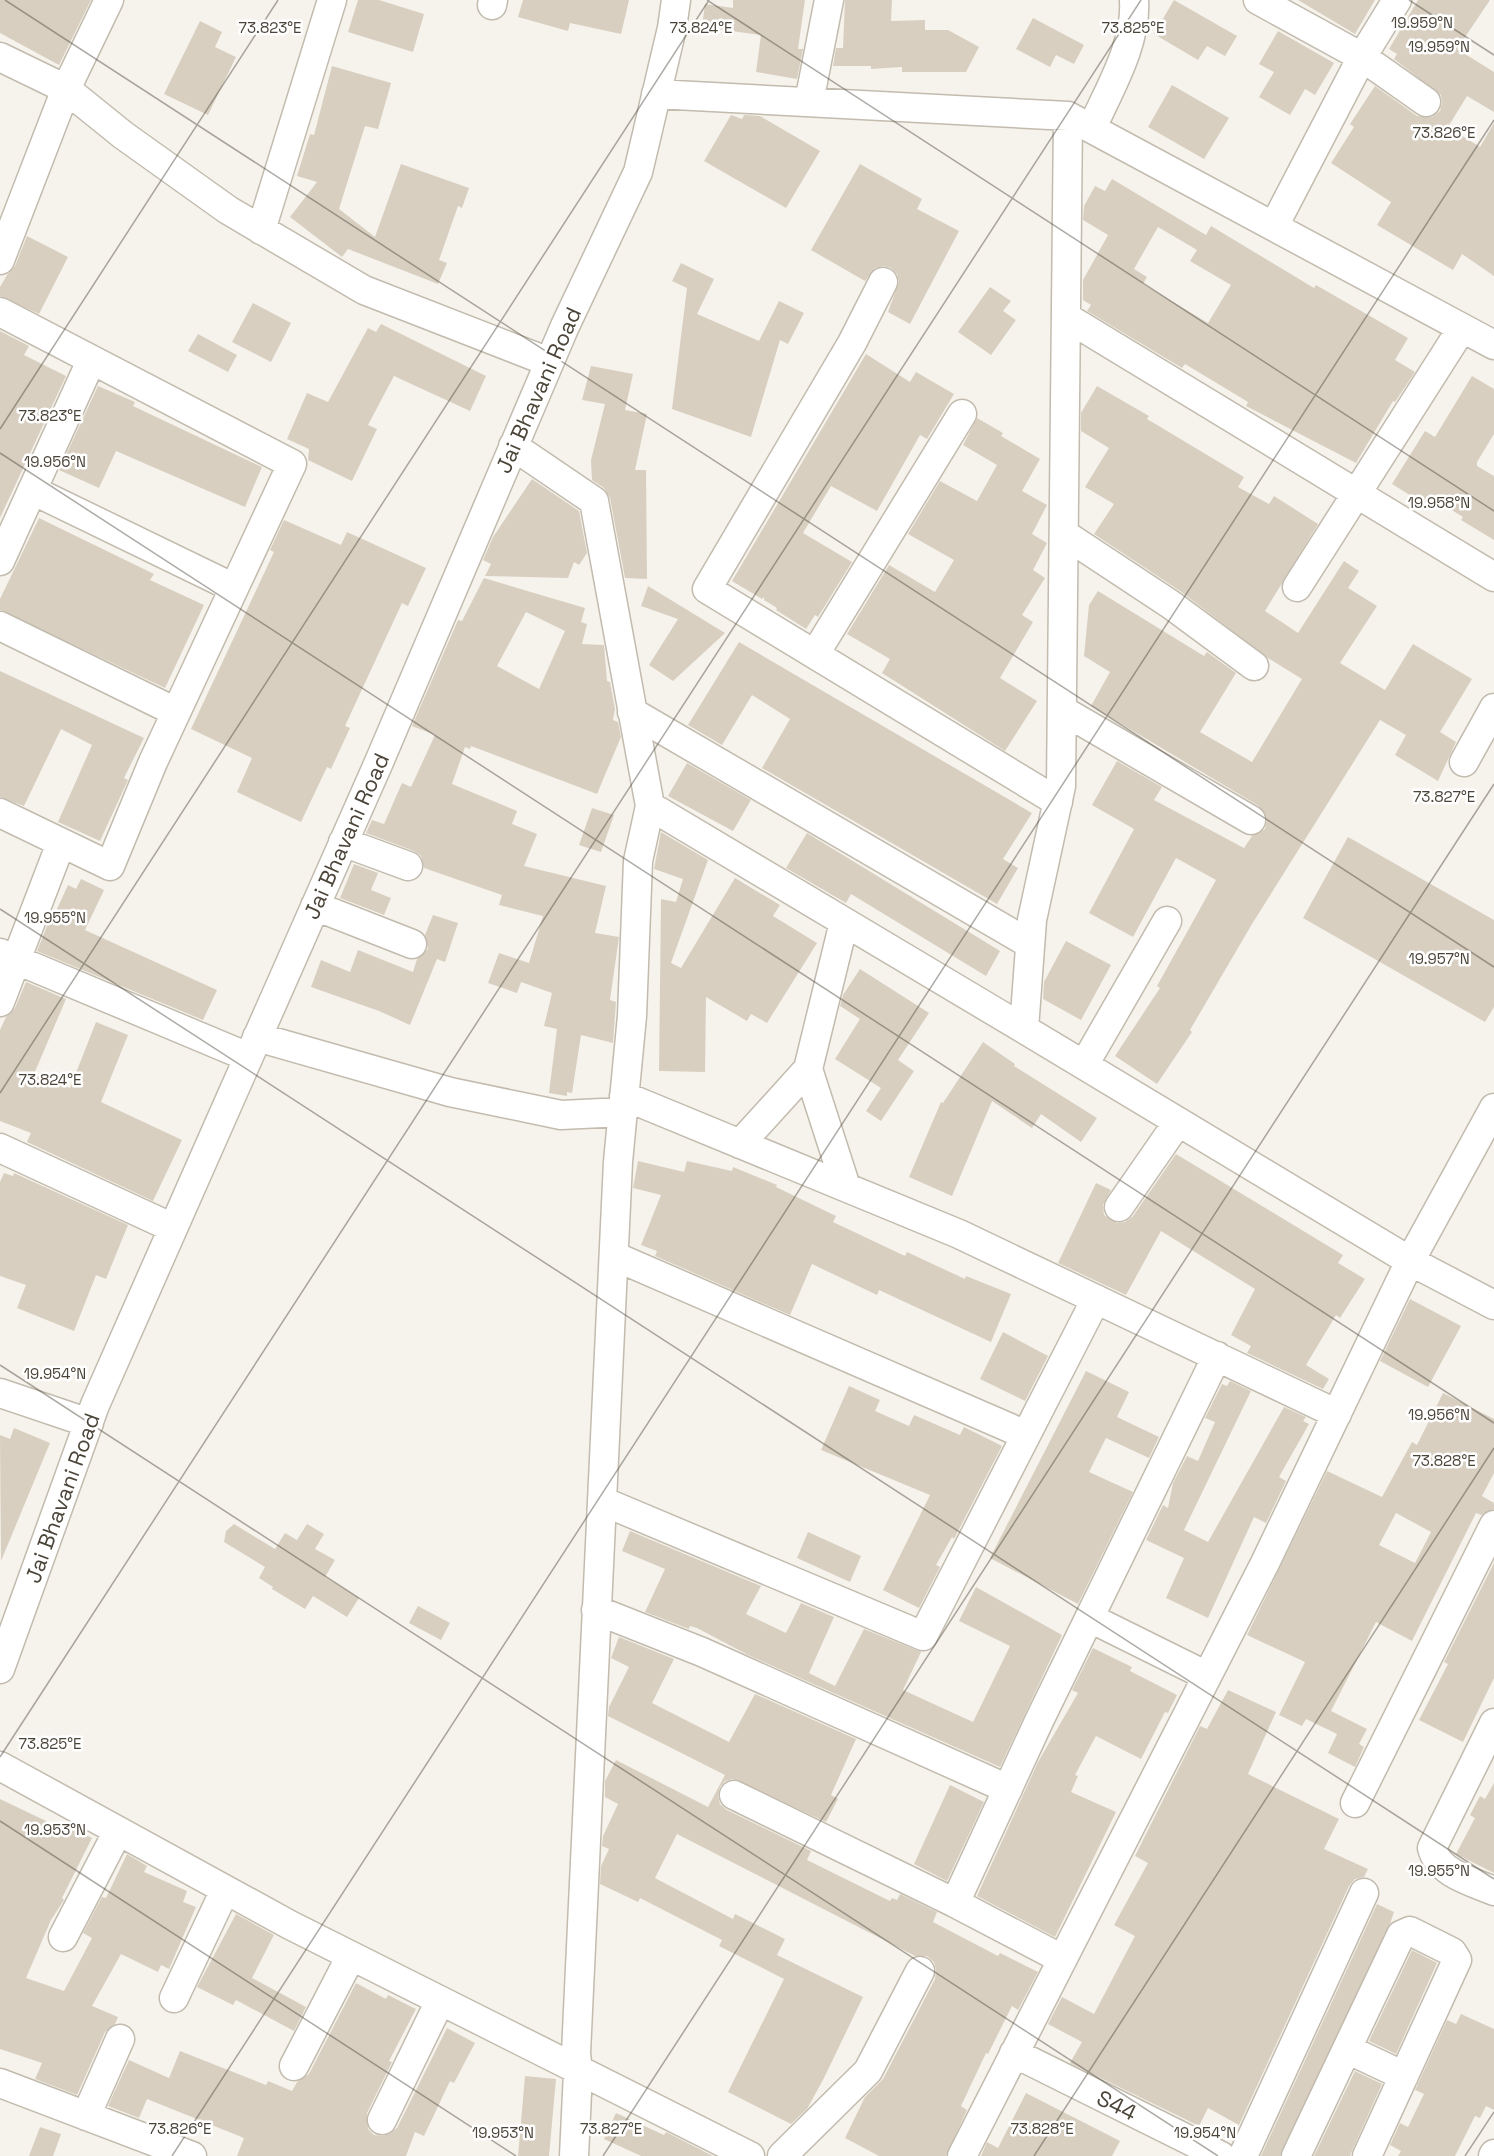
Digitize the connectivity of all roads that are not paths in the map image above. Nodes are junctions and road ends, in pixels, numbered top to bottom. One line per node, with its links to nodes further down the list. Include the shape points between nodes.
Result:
1 (109, 0): 10 (street)
2 (332, 0): 16 (street)
3 (676, 0): 11 (street, Jai Bhavani Road)
4 (829, 0): 12 (street)
5 (1134, 0): 14 (street, via 1135,14 1123,58)
6 (1258, 0): 9 (street)
7 (1397, 0): 9 (street)
8 (0, 57): 10 (street)
9 (1362, 57): 13 (street); 15 (street)
10 (66, 89): 16 (street, via 123,135); 17 (street)
11 (656, 94): 12 (street); 24 (street, Jai Bhavani Road, via 638,172)
12 (809, 102): 14 (street)
13 (1426, 102)
14 (1080, 122): 15 (street); 20 (street)
15 (1274, 226): 21 (street)
16 (261, 230): 24 (street, via 364,290)
17 (0, 260)
18 (883, 282): 35 (street, via 852,343 707,589)
19 (0, 312): 23 (street)
20 (1066, 317): 28 (street); 29 (street)
21 (1462, 328): 22 (street); 28 (street)
22 (1494, 345)
23 (91, 361): 27 (street); 33 (street, via 292,464)
24 (549, 362): 26 (street, Jai Bhavani Road)
25 (962, 414): 35 (street)
26 (513, 446): 40 (street, via 594,501); 46 (street, Jai Bhavani Road)
27 (32, 490): 30 (street); 33 (street)
28 (1356, 493): 31 (street); 32 (street)
29 (1064, 534): 36 (street); 38 (street)
30 (0, 561)
31 (1494, 577)
32 (1297, 587)
33 (234, 588): 39 (street)
34 (0, 626): 39 (street)
35 (815, 654): 42 (street)
36 (1254, 666)
37 (1494, 708): 41 (street)
38 (1062, 710): 42 (street); 45 (street)
39 (176, 712): 47 (street, via 110,866)
40 (632, 712): 43 (street); 53 (street)
41 (1464, 762)
42 (1058, 802): 53 (street)
43 (650, 806): 51 (street); 60 (street, via 638,861 632,1016)
44 (0, 813): 47 (street)
45 (1251, 820)
46 (343, 842): 48 (street); 49 (street, Jai Bhavani Road)
47 (61, 843): 54 (street)
48 (408, 866)
49 (315, 906): 52 (street); 57 (street, Jai Bhavani Road)
50 (1167, 921): 58 (street)
51 (844, 922): 56 (street); 59 (street)
52 (412, 944)
53 (1030, 944): 56 (street)
54 (8, 956): 55 (street); 57 (street)
55 (0, 1002)
56 (1024, 1029): 58 (street)
57 (252, 1047): 60 (street, via 561,1115); 67 (street, Jai Bhavani Road)
58 (1084, 1065): 62 (street)
59 (808, 1069): 63 (street); 65 (street)
60 (623, 1104): 63 (street); 68 (street)
61 (1494, 1108): 69 (street)
62 (1178, 1122): 66 (street); 69 (street)
63 (740, 1144): 65 (street)
64 (0, 1148): 67 (street)
65 (846, 1188): 70 (street, via 959,1234)
66 (1119, 1207)
67 (173, 1228): 75 (street, Jai Bhavani Road)
68 (614, 1256): 76 (street); 77 (street)
69 (1410, 1261): 71 (street); 74 (street)
70 (1096, 1299): 72 (street); 76 (street)
71 (1494, 1305)
72 (1217, 1356): 74 (street); 80 (street)
73 (0, 1393): 75 (street)
74 (1336, 1414): 82 (street)
75 (89, 1423): 81 (street, Jai Bhavani Road)
76 (1026, 1436): 77 (street, via 923,1636)
77 (602, 1501): 79 (street)
78 (1494, 1525): 87 (street)
79 (596, 1610): 85 (street, via 702,1652); 103 (street)
80 (1090, 1618): 82 (street); 85 (street)
81 (0, 1669)
82 (1206, 1676): 95 (street)
83 (1494, 1723): 90 (street, via 1432,1848 1434,1858 1444,1867)
84 (0, 1766): 88 (street)
85 (1008, 1789): 92 (street)
86 (734, 1795): 92 (street)
87 (1355, 1803)
88 (118, 1831): 89 (street); 93 (street)
89 (225, 1890): 94 (street); 97 (street)
90 (1494, 1891)
91 (1364, 1893): 114 (street)
92 (954, 1903): 95 (street)
93 (63, 1937)
94 (351, 1956): 98 (street); 102 (street)
95 (1062, 1959): 101 (street)
96 (920, 1971): 111 (street, via 868,2071)
97 (174, 1998)
98 (440, 2001): 103 (street); 107 (street)
99 (120, 2039): 106 (street)
100 (1347, 2049): 104 (street); 104 (street, via 1401,1935 1410,1931 1452,1952 1457,1960); 115 (street)
101 (1014, 2053): 112 (street); 113 (street, S44)
102 (294, 2066)
103 (578, 2072): 109 (street); 110 (street)
104 (1404, 2076): 116 (street)
105 (0, 2083): 106 (street)
106 (86, 2116): 108 (street)
107 (382, 2120)
108 (192, 2156)
109 (574, 2156)
110 (750, 2156)
111 (782, 2156)
112 (962, 2156)
113 (1221, 2156)
114 (1243, 2156)
115 (1296, 2156)
116 (1367, 2156)

